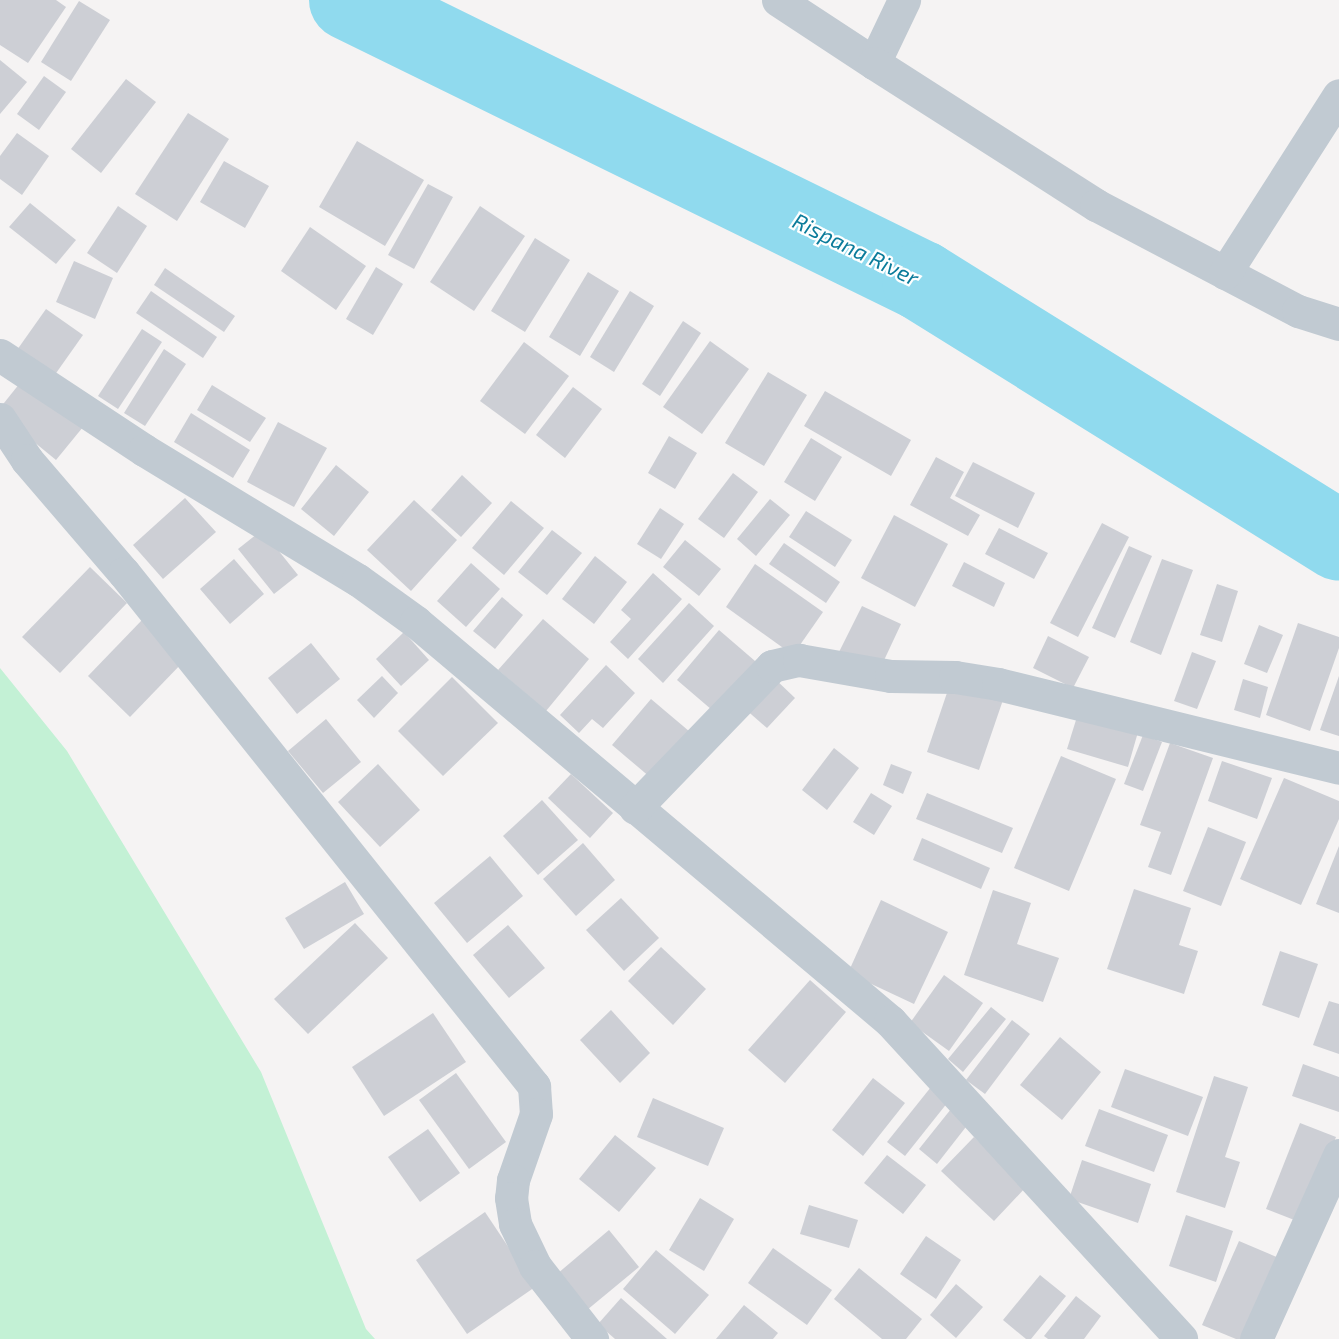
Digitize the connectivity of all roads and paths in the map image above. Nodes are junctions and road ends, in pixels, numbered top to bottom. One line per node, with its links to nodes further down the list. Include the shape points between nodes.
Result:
1 (778, 0): 3 (street)
2 (904, 0): 3 (street)
3 (874, 63): 5 (street, via 1096,205)
4 (1339, 95): 5 (street)
5 (1225, 273): 6 (street, via 1298,311)
6 (1339, 324)
7 (0, 355): 10 (street, via 144,450 358,580 416,622)
8 (0, 419): 12 (street, via 27,460 124,573 534,1086 536,1114 513,1180 515,1224 534,1266)
9 (1339, 768): 10 (street, via 998,684 955,677 891,676 799,660 772,666)
10 (635, 808): 13 (street, via 890,1021)
11 (1339, 1155): 14 (street)
12 (592, 1339)
13 (1181, 1339)
14 (1256, 1339)

